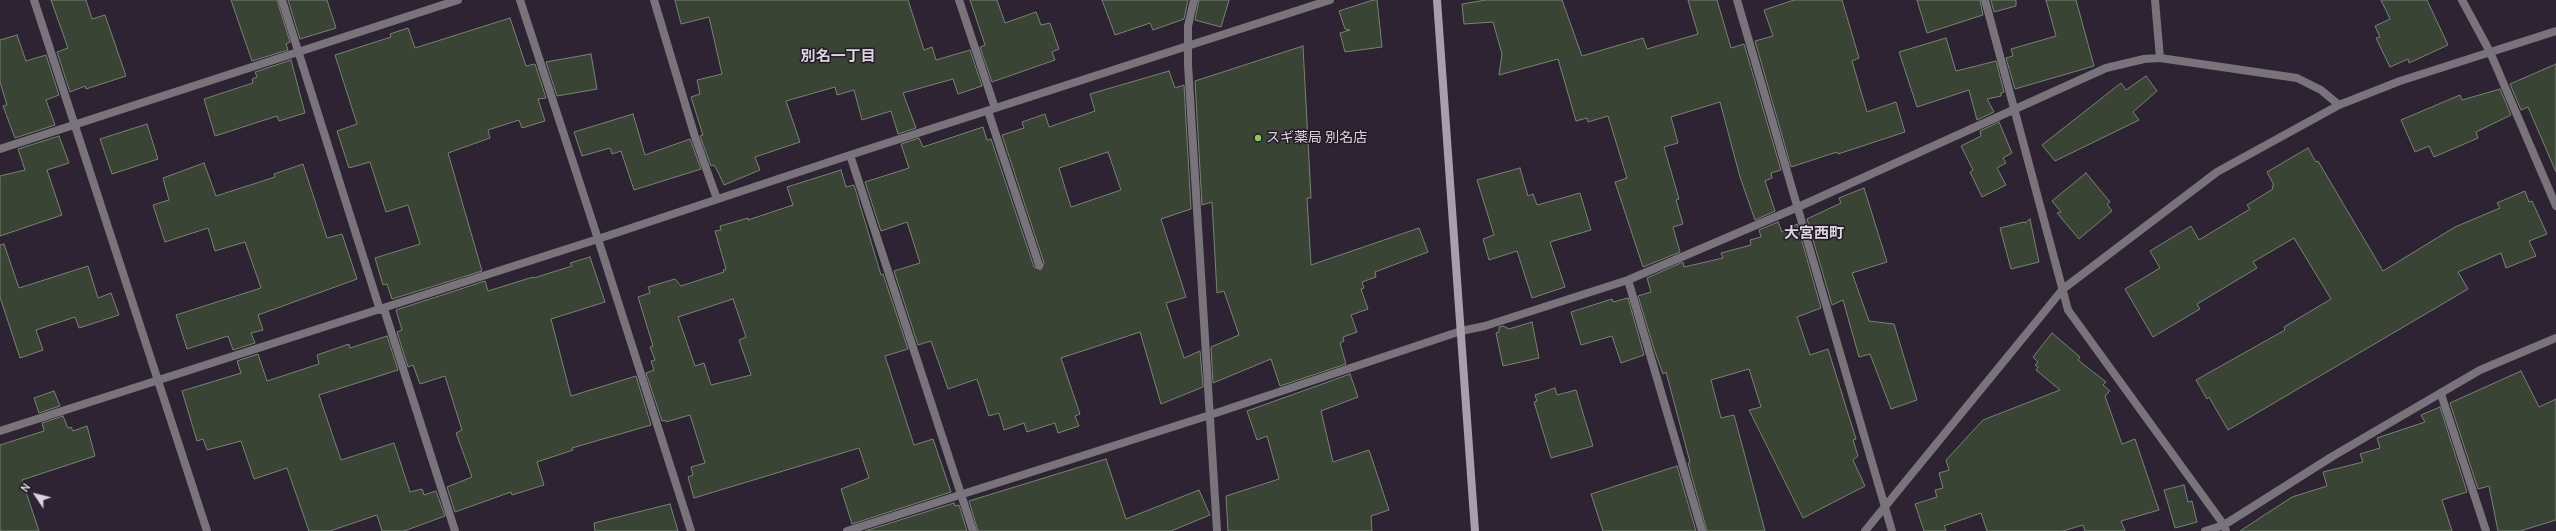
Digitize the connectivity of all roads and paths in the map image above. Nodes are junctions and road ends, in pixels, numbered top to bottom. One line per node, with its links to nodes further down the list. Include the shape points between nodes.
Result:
1 (34, 0): 22 (street)
2 (282, 0): 16 (street)
3 (458, 0): 16 (street)
4 (520, 0): 28 (street)
5 (654, 0): 25 (street, via 695,137)
6 (959, 0): 21 (street)
7 (1194, 0): 15 (street, via 1188,26)
8 (1330, 0): 15 (street)
9 (1437, 0): 33 (street)
10 (1737, 0): 27 (street)
11 (1985, 0): 20 (street)
12 (2155, 0): 18 (street)
13 (2462, 0): 17 (street)
14 (2556, 31): 17 (street)
15 (1187, 46): 21 (street); 37 (street)
16 (299, 52): 22 (street); 32 (street)
17 (2490, 52): 19 (street, via 2400,81); 26 (street)
18 (2160, 58): 19 (street, via 2297,78 2321,90); 20 (street, via 2106,68)
19 (2339, 105): 31 (street, via 2217,172)
20 (2015, 108): 27 (street); 31 (street)
21 (992, 110): 24 (street); 29 (street)
22 (74, 126): 23 (street); 35 (street)
23 (0, 149)
24 (850, 155): 25 (street); 39 (street)
25 (717, 199): 28 (street)
26 (2556, 206)
27 (1796, 208): 30 (street); 40 (street)
28 (598, 239): 32 (street); 44 (street)
29 (1039, 265)
30 (1628, 280): 33 (street, via 1485,326); 49 (street)
31 (2063, 289): 40 (street); 41 (street, via 2068,310)
32 (382, 310): 35 (street); 43 (street)
33 (1461, 331): 37 (street); 48 (street)
34 (2556, 338): 36 (street, via 2480,370)
35 (157, 379): 38 (street); 42 (street)
36 (2441, 394): 41 (street, via 2333,456); 53 (street)
37 (1210, 415): 39 (street); 47 (street)
38 (0, 431)
39 (961, 494): 45 (street); 46 (street)
40 (1884, 507): 50 (street); 51 (street)
41 (2225, 528): 52 (street)
42 (207, 531)
43 (455, 531)
44 (691, 531)
45 (847, 531)
46 (973, 531)
47 (1218, 531)
48 (1475, 531)
49 (1702, 531)
50 (1865, 531)
51 (1892, 531)
52 (2205, 531)
53 (2486, 531)

